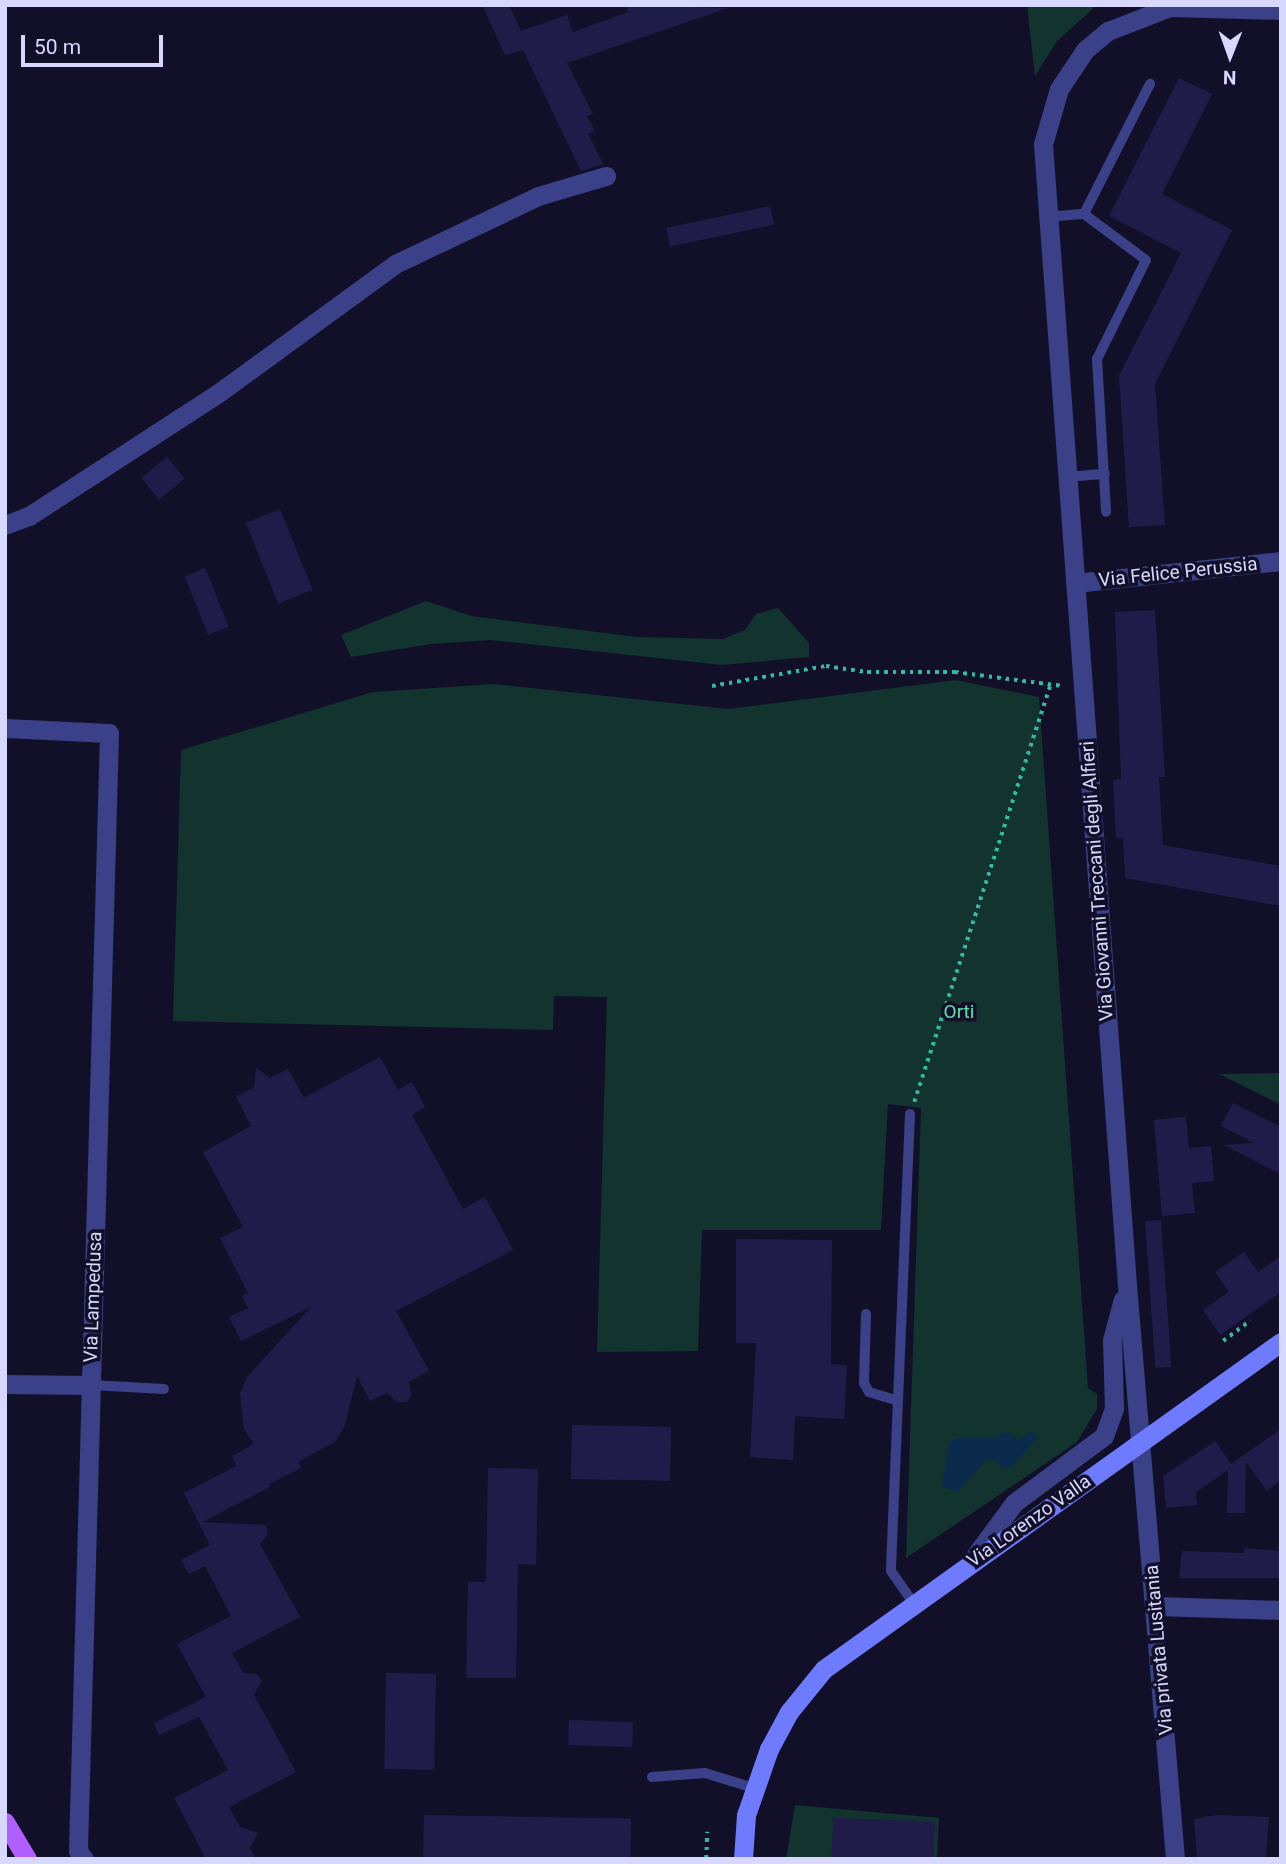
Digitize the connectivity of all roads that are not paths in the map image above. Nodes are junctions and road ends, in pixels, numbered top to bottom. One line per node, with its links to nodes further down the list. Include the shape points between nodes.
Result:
1 (1281, 10): 5 (street, Via Giovanni Treccani degli Alfieri, via 1170,7 1137,17 1092,43 1068,74 1048,118 1043,157)
2 (1150, 84): 4 (lane)
3 (606, 176): 9 (street, via 537,196 395,264 217,394 29,516)
4 (1084, 214): 5 (lane); 6 (lane, via 1146,260 1097,359)
5 (1046, 216): 7 (street, Via Giovanni Treccani degli Alfieri)
6 (1105, 474): 7 (lane); 8 (lane)
7 (1067, 477): 11 (street, Via Giovanni Treccani degli Alfieri)
8 (1106, 512)
9 (5, 525)
10 (1281, 561): 11 (street, Via Felice Perussia)
11 (1075, 583): 14 (street, Via Giovanni Treccani degli Alfieri)
12 (5, 728): 18 (street, Via Lampedusa, via 109,733)
13 (910, 1114): 20 (lane)
14 (1126, 1285): 21 (street, Via Giovanni Treccani degli Alfieri); 22 (street, Via Giovanni Treccani degli Alfieri, via 1112,1340 1114,1408 1104,1436 1014,1503)
15 (866, 1314): 20 (lane, via 864,1383 869,1392)
16 (1281, 1342): 21 (main road, Via Lorenzo Valla)
17 (5, 1384): 18 (street)
18 (91, 1385): 19 (lane); 30 (street, Via Lampedusa, via 78,1851)
19 (164, 1389)
20 (898, 1401): 23 (lane, via 891,1571)
21 (1141, 1442): 22 (main road, Via Lorenzo Valla); 24 (street, Via privata Lusitania)
22 (971, 1562): 23 (main road, Via Lorenzo Valla)
23 (913, 1602): 27 (main road, Via Lorenzo Valla, via 834,1660 789,1712)
24 (1156, 1606): 25 (street); 32 (street, Via privata Lusitania)
25 (1281, 1609)
26 (652, 1777): 27 (lane, via 705,1773)
27 (754, 1788): 31 (main road)
28 (5, 1822): 29 (main road)
29 (27, 1859)
30 (84, 1859)
31 (743, 1859)
32 (1175, 1859)

